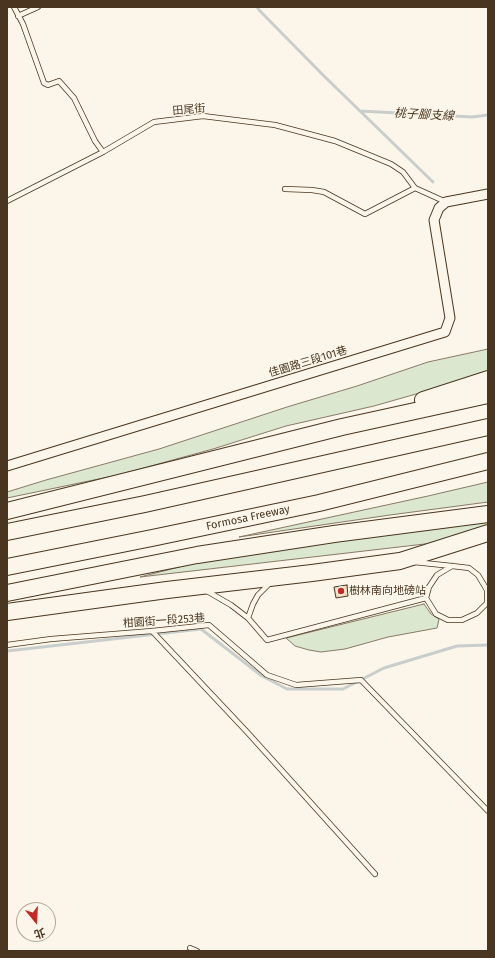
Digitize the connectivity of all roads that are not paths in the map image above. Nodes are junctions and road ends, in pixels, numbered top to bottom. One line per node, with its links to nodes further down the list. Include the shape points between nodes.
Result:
1 (14, 7): 3 (lane)
2 (38, 7): 3 (lane)
3 (18, 16): 4 (lane, via 44,83 48,85 59,81 74,98)
4 (103, 152): 6 (lane, 田尾街, via 154,122 203,116 275,125 335,141 391,164 403,172); 8 (lane, 田尾街)
5 (285, 188): 6 (lane, via 324,192 364,214)
6 (415, 188): 9 (lane, 田尾街)
7 (488, 194): 9 (street)
8 (7, 201)
9 (446, 202): 15 (street, 佳園路三段101巷, via 439,208 434,220 450,318 445,332)
10 (488, 379): 12 (highway)
11 (488, 395): 12 (highway)
12 (342, 427): 16 (highway)
13 (488, 427): 18 (highway)
14 (488, 461): 22 (highway, Formosa Freeway, via 319,503)
15 (7, 466)
16 (7, 511)
17 (488, 514): 25 (highway, via 197,555)
18 (7, 532)
19 (488, 533): 20 (highway)
20 (400, 561): 21 (lane); 23 (highway)
21 (452, 566): 26 (lane, via 437,575 429,587); 27 (lane, via 469,568 478,575 487,590)
22 (7, 567)
23 (275, 577): 24 (highway); 29 (lane, via 258,595)
24 (198, 586): 28 (highway); 29 (lane)
25 (7, 593)
26 (426, 598): 27 (lane, via 436,614 448,620 462,620 477,613); 29 (lane, via 267,640)
27 (488, 603)
28 (7, 612)
29 (248, 618)
30 (152, 631): 31 (lane, 柑園街一段253巷); 32 (lane, 柑園街一段253巷, via 209,625 267,675 296,684 361,680); 33 (lane)
31 (7, 645)
32 (488, 811)
33 (375, 874)
34 (190, 948): 35 (lane)
35 (197, 951)

